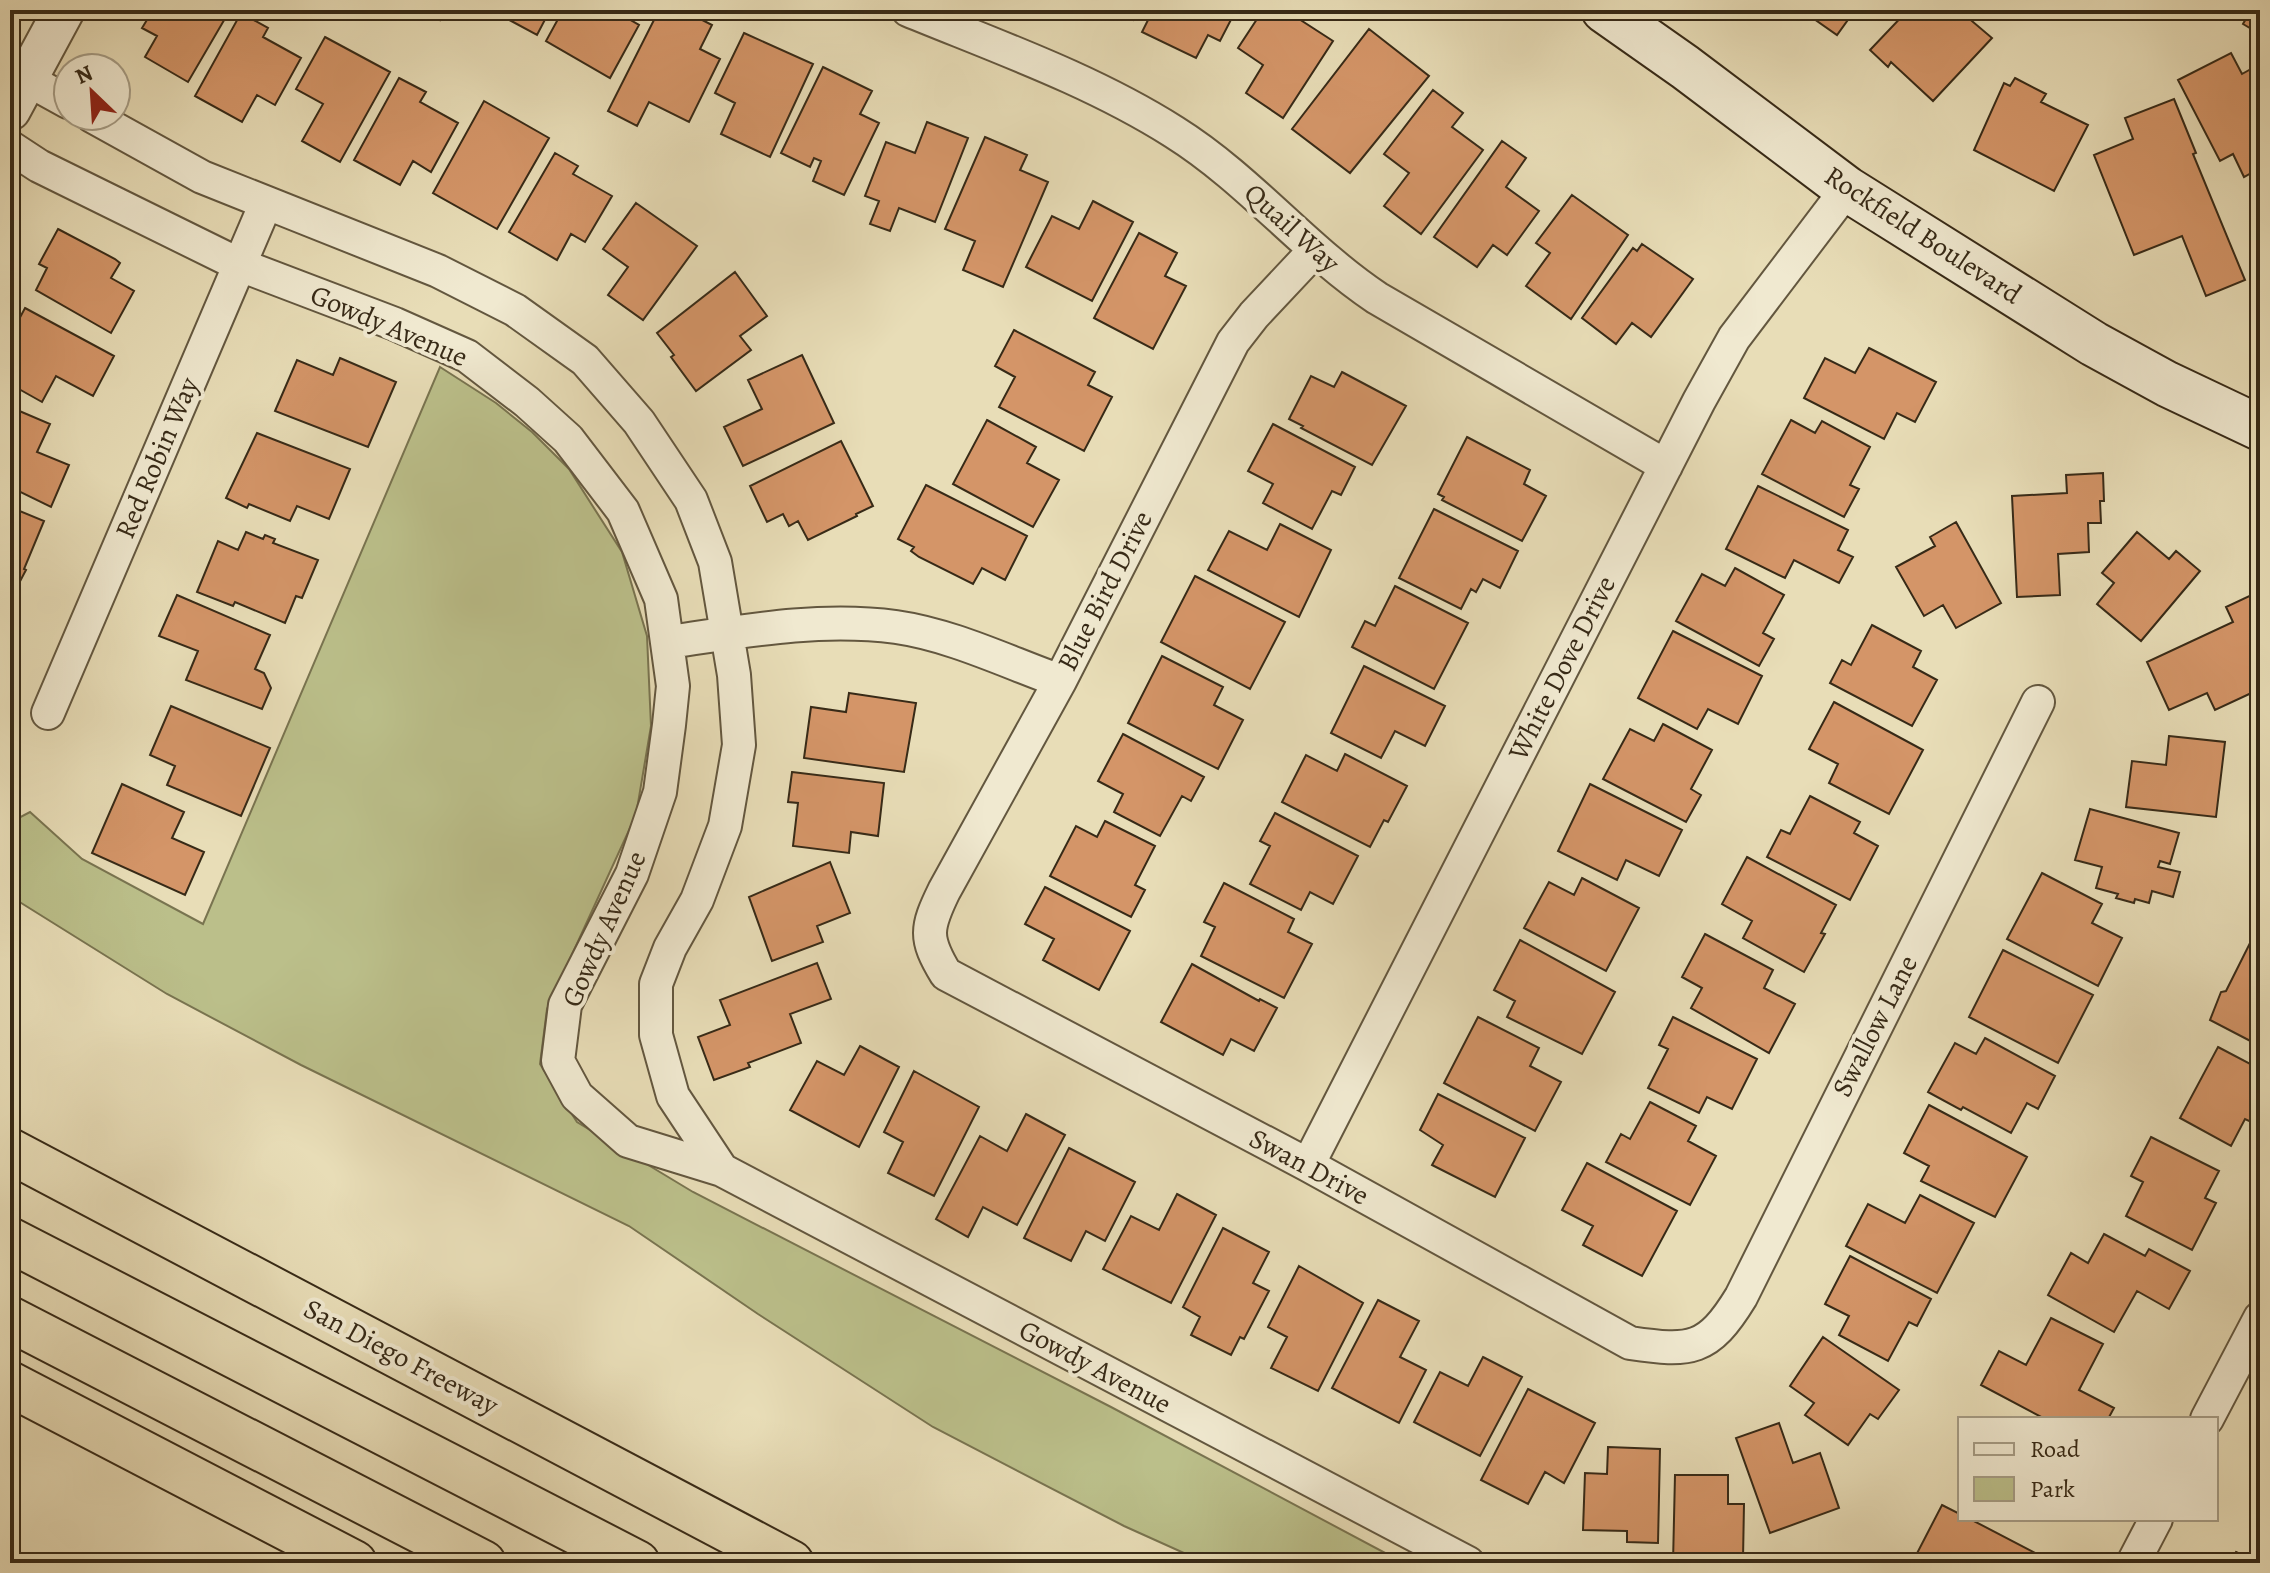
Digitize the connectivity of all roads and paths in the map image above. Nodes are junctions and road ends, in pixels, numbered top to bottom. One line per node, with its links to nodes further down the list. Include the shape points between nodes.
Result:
1 (64, 10): 4 (street)
2 (908, 10): 10 (street, Quail Way, via 1087,84 1174,132 1245,184)
3 (1604, 10): 8 (main road, Rockfield Boulevard)
4 (15, 86): 5 (street)
5 (52, 97)
6 (121, 132): 9 (street, Gowdy Avenue, via 202,177)
7 (10, 147): 11 (street, Gowdy Avenue)
8 (1847, 189): 12 (main road, Rockfield Boulevard, via 2094,344); 13 (street, White Dove Drive, via 1734,338)
9 (266, 203): 11 (street, Red Robin Way); 14 (street, Gowdy Avenue, via 438,271 515,310 585,360 639,422 691,500 715,562)
10 (1315, 250): 13 (street, Quail Way, via 1377,298); 16 (street, Blue Bird Drive, via 1233,342)
11 (240, 265): 15 (street, Gowdy Avenue, via 467,356 527,402 568,439 623,511 661,599); 18 (street, Red Robin Way)
12 (2260, 428)
13 (1666, 466): 21 (street, White Dove Drive)
14 (727, 634): 15 (street); 16 (street, via 810,623 897,627); 22 (street, Gowdy Avenue, via 739,745 725,826 656,984 656,1035 673,1096)
15 (669, 642): 22 (street, Gowdy Avenue, via 673,686 660,792 632,874 565,1005 558,1061 577,1096 628,1141)
16 (1060, 681): 19 (street, Blue Bird Drive, via 929,921)
17 (2038, 702): 26 (street, Swallow Lane, via 1741,1297 1725,1323)
18 (48, 713)
19 (932, 951): 21 (street, Swan Drive, via 946,974)
20 (10, 1151): 33 (highway, San Diego Freeway)
21 (1308, 1165): 26 (street, Swan Drive, via 1630,1343 1667,1349)
22 (722, 1170): 34 (street, Gowdy Avenue)
23 (10, 1240): 32 (highway)
24 (2260, 1318): 28 (street)
25 (10, 1319): 31 (highway)
26 (1702, 1344)
27 (10, 1384): 30 (highway)
28 (2208, 1417)
29 (2155, 1521): 35 (street)
30 (354, 1563)
31 (483, 1563)
32 (637, 1563)
33 (791, 1563)
34 (1468, 1563)
35 (2133, 1563)

